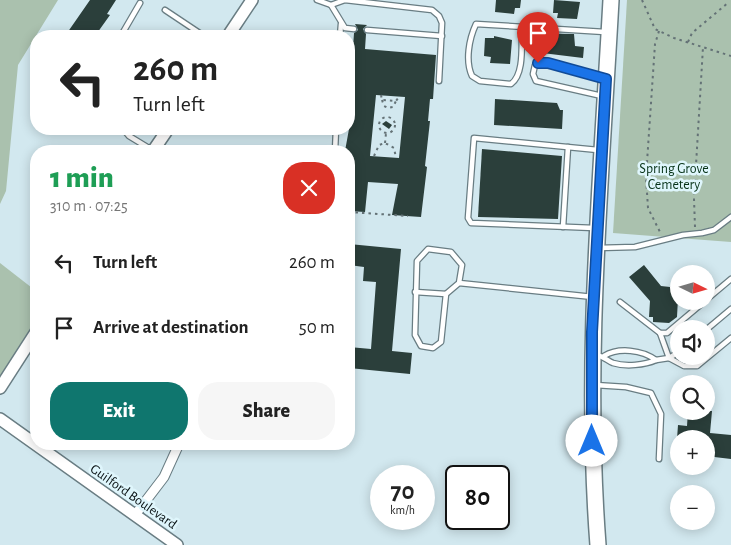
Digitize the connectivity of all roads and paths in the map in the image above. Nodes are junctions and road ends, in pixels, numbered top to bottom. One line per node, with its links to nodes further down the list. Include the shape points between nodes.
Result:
1 (252, 0): 14 (street)
2 (317, 0): 7 (lane)
3 (611, 0): 18 (highway)
4 (642, 0): 17 (path, via 655,29)
5 (729, 2): 20 (path, via 692,33)
6 (140, 3): 12 (lane)
7 (331, 5): 9 (lane); 19 (lane, via 345,0 432,10 442,23)
8 (165, 10): 13 (lane)
9 (341, 24): 11 (lane, via 344,28); 15 (lane)
10 (522, 27): 10 (lane, via 476,24 468,68 472,76 480,81 512,84 516,81); 18 (lane)
11 (354, 29)
12 (124, 30)
13 (195, 30)
14 (232, 30)
15 (340, 30)
16 (367, 30): 19 (lane)
17 (659, 31): 20 (path); 50 (path, via 655,44 646,177 648,208)
18 (609, 33): 23 (highway)
19 (442, 36): 24 (lane)
20 (688, 42): 21 (path)
21 (704, 47): 22 (path); 49 (path, via 694,199)
22 (731, 56)
23 (606, 79): 27 (highway); 27 (lane, via 548,63 535,65 533,74 536,81)
24 (439, 82)
25 (381, 95): 28 (path)
26 (399, 97): 29 (path)
27 (605, 97): 41 (highway)
28 (382, 100): 29 (path); 30 (path)
29 (396, 100): 30 (path, via 393,107)
30 (388, 108): 31 (path)
31 (388, 116): 32 (path); 35 (path)
32 (379, 124): 33 (path); 36 (path)
33 (384, 124)
34 (391, 125): 35 (path)
35 (395, 125): 36 (path, via 391,132)
36 (386, 133): 38 (path)
37 (128, 135): 39 (lane)
38 (386, 142): 42 (path, via 378,145); 43 (path, via 394,148)
39 (144, 145)
40 (568, 147): 41 (lane); 47 (lane); 47 (lane, via 474,138 468,218 471,223)
41 (602, 150): 48 (highway)
42 (374, 156)
43 (396, 158)
44 (355, 212): 45 (path)
45 (408, 216)
46 (731, 217): 49 (lane, via 714,230)
47 (563, 227): 48 (lane)
48 (598, 228): 51 (highway)
49 (696, 234): 50 (lane)
50 (665, 241): 51 (lane, via 635,247)
51 (597, 248): 57 (highway)
52 (731, 279): 55 (lane)
53 (459, 284): 54 (lane, via 462,266 451,252 428,249 417,261); 56 (lane); 57 (lane)
54 (415, 292): 56 (lane); 56 (lane, via 414,335 422,346 433,348 441,342)
55 (715, 293)
56 (446, 294)
57 (594, 297): 65 (highway)
58 (620, 302): 62 (lane)
59 (731, 309): 61 (lane)
60 (696, 310): 62 (lane, via 668,334)
61 (715, 322)
62 (660, 333): 66 (lane)
63 (731, 338): 66 (lane, via 697,366 684,366)
64 (30, 341): 69 (street)
65 (598, 356): 67 (lane, via 614,363 646,365); 67 (lane, via 614,350 646,353); 68 (highway)
66 (669, 358): 67 (lane)
67 (656, 360)
68 (592, 384): 74 (lane, via 651,393 661,414); 77 (highway)
69 (0, 388)
70 (0, 419): 71 (street, Guilford Boulevard)
71 (30, 440)
72 (44, 450): 75 (street, Guilford Boulevard)
73 (176, 450): 75 (street, via 164,477)
74 (658, 459)
75 (135, 515): 76 (street, Guilford Boulevard)
76 (178, 545)
77 (598, 545)

